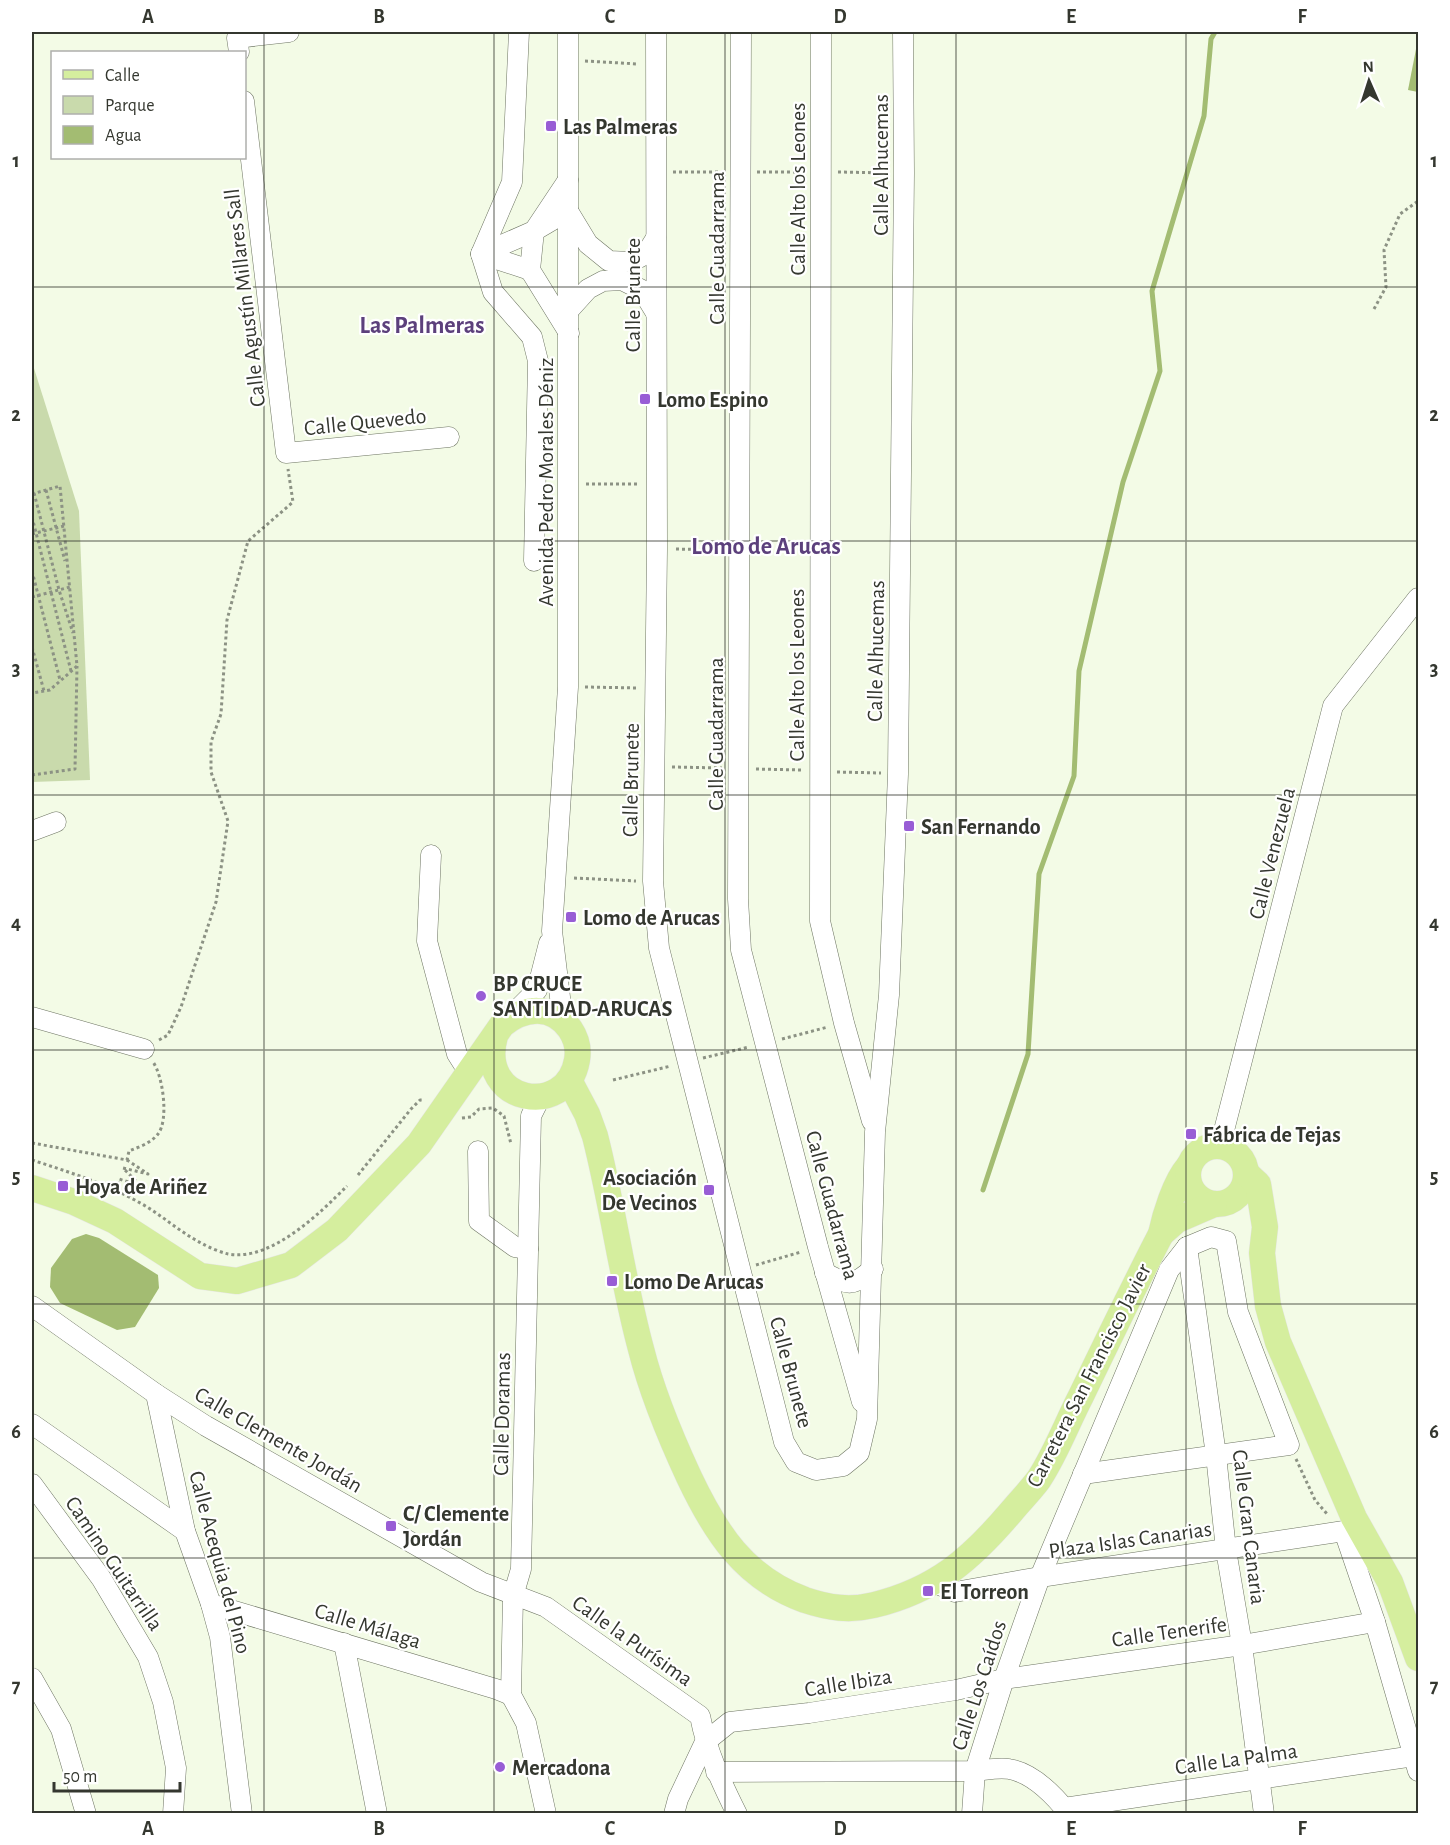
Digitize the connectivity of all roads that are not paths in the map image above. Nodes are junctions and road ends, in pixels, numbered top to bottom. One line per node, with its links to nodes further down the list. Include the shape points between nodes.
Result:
1 (289, 32): 8 (street)
2 (519, 32): 14 (street, via 512,182)
3 (568, 32): 10 (street, Avenida Pedro Morales Déniz)
4 (656, 32): 13 (street, Calle Brunete)
5 (741, 32): 46 (street, Calle Guadarrama, via 741,950)
6 (821, 32): 34 (street, Calle Alto los Leones, via 820,921)
7 (903, 32): 34 (street, Calle Alhucemas, via 898,774 889,995)
8 (238, 45)
9 (246, 118): 20 (street, Calle Agustín Millares Sall)
10 (568, 180): 11 (street, Avenida Pedro Morales Déniz); 12 (street)
11 (568, 211): 12 (street); 13 (street, via 588,244 609,261 631,262 646,254); 16 (street, Avenida Pedro Morales Déniz)
12 (534, 231): 14 (street); 15 (street)
13 (656, 238): 17 (street, Calle Brunete)
14 (481, 254): 15 (street); 21 (street, via 493,292 532,337 538,362)
15 (530, 270): 18 (street)
16 (570, 310): 17 (street, via 588,289 603,281 622,280 642,290); 18 (street, Avenida Pedro Morales Déniz)
17 (656, 313): 52 (street, Calle Brunete, via 653,881 659,948 784,1442 796,1462 816,1470)
18 (569, 333): 26 (street, Avenida Pedro Morales Déniz, via 568,687)
19 (449, 437): 20 (street, Calle Quevedo)
20 (286, 453)
21 (534, 561)
22 (1419, 598): 35 (street, Calle Venezuela, via 1333,706)
23 (56, 822): 24 (street)
24 (32, 831)
25 (431, 855): 31 (street, via 427,941 457,1054)
26 (552, 932): 28 (street); 29 (street, via 537,990)
27 (32, 1017): 30 (street)
28 (563, 1022): 29 (main road, via 552,1014 531,1010 519,1013); 32 (main road, via 576,1043 575,1068)
29 (498, 1031): 31 (main road); 32 (main road, via 491,1049 497,1075)
30 (144, 1049)
31 (469, 1073): 33 (main road)
32 (536, 1094): 33 (main road, via 480,1086); 43 (street, Calle Doramas); 58 (main road, Carretera San Francisco Javier, via 587,1114 600,1155 641,1350 657,1400 675,1447 717,1530 735,1553 754,1572 784,1592 845,1610 912,1593)
33 (446, 1107): 39 (main road, via 419,1144 337,1230 291,1265 237,1281 200,1276 115,1221)
34 (875, 1132): 45 (street, Calle Alhucemas)
35 (1220, 1146): 37 (main road, via 1200,1151); 38 (main road, via 1238,1154)
36 (478, 1151): 43 (street, via 479,1221 515,1247)
37 (1188, 1167): 40 (main road, via 1187,1177 1196,1196 1204,1202); 41 (main road, Carretera San Francisco Javier, via 1181,1174)
38 (1246, 1173): 40 (main road, via 1241,1192); 44 (main road, via 1258,1184 1265,1227)
39 (32, 1188)
40 (1220, 1204): 41 (main road, Carretera San Francisco Javier, via 1177,1220); 44 (main road, via 1251,1225)
41 (1161, 1234): 58 (main road, Carretera San Francisco Javier, via 1039,1479 986,1541 958,1567)
42 (1187, 1246): 51 (street, Calle Gran Canaria); 51 (street, via 1211,1237 1226,1241 1238,1312 1289,1445); 53 (street, Calle Los Caídos, via 1169,1270)
43 (528, 1250): 59 (street, Calle Doramas, via 521,1569)
44 (1262, 1253): 64 (main road, via 1268,1306 1278,1342 1354,1518 1390,1582)
45 (873, 1269): 46 (street, via 857,1282 844,1283); 49 (street, Calle Alhucemas)
46 (825, 1273): 49 (street, Calle Guadarrama)
47 (32, 1306): 48 (street, Calle Clemente Jordán)
48 (156, 1394): 55 (street, Calle Acequia del Pino); 59 (street, Calle Clemente Jordán, via 481,1582)
49 (867, 1419): 52 (street, Calle Alhucemas, via 859,1453)
50 (32, 1424): 55 (street)
51 (1216, 1455): 53 (street); 56 (street, Calle Gran Canaria)
52 (843, 1466)
53 (1083, 1474): 57 (street, Calle Los Caídos)
54 (32, 1484): 75 (street, Camino Guitarrilla, via 101,1578 148,1657 163,1702 176,1768)
55 (185, 1531): 60 (street, Calle Acequia del Pino)
56 (1226, 1550): 57 (street, Plaza Islas Canarias); 61 (street, Plaza Islas Canarias, via 1344,1531); 63 (street, Calle Gran Canaria)
57 (1040, 1576): 58 (street, Plaza Islas Canarias, via 955,1592); 66 (street, Calle Los Caídos)
58 (933, 1582)
59 (513, 1596): 67 (street, Calle Doramas); 68 (street, Calle la Purísima, via 546,1607 700,1716)
60 (211, 1604): 62 (street, Calle Málaga); 76 (street, Calle Acequia del Pino, via 220,1637)
61 (1375, 1622): 63 (street, Calle Tenerife); 69 (street)
62 (344, 1643): 67 (street, Calle Málaga); 77 (street)
63 (1242, 1645): 66 (street, Calle Tenerife); 72 (street, Calle Gran Canaria)
64 (1419, 1658)
65 (32, 1678): 74 (street, via 61,1729)
66 (1004, 1680): 68 (street, Calle Ibiza, via 730,1722); 70 (street, Calle Los Caídos)
67 (511, 1695): 78 (street, Calle Doramas, via 526,1723)
68 (705, 1742): 71 (street, Calle la Purísima); 79 (street)
69 (1416, 1764): 72 (street, Calle La Palma)
70 (975, 1771): 71 (street); 73 (street, via 1008,1769 1030,1777 1049,1792); 81 (street, Calle Los Caídos)
71 (716, 1772): 80 (street)
72 (1259, 1779): 73 (street, Calle La Palma); 82 (street, Calle Gran Canaria)
73 (1060, 1812)
74 (86, 1814)
75 (173, 1814)
76 (242, 1814)
77 (377, 1814)
78 (546, 1814)
79 (674, 1814)
80 (737, 1814)
81 (972, 1814)
82 (1264, 1814)

